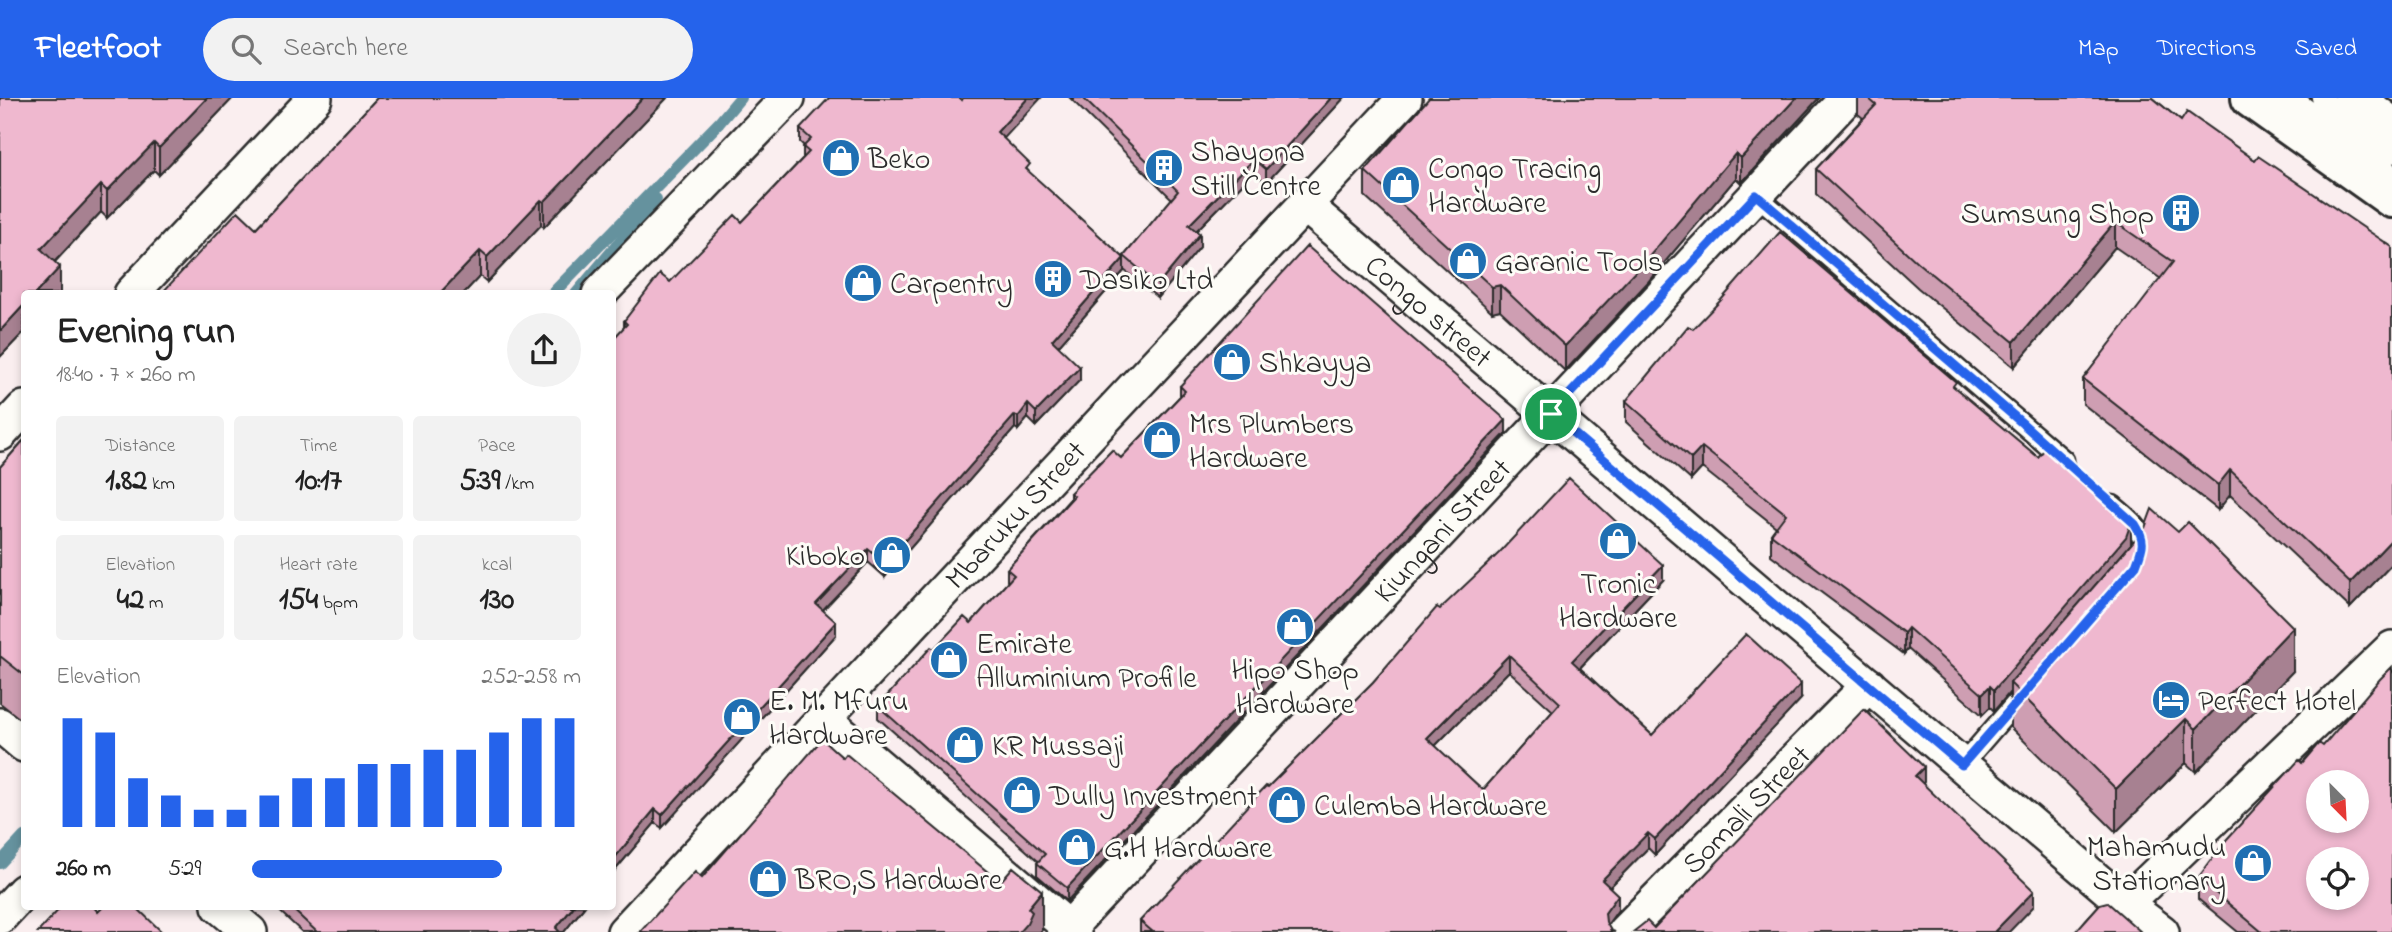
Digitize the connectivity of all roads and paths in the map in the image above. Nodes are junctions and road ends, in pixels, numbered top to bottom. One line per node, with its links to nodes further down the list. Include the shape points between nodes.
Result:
1 (315, 98): 14 (street)
2 (788, 98): 15 (street)
3 (1405, 98): 13 (street, Mbaruku Street)
4 (1847, 98): 11 (street, Kiungani Street)
5 (2250, 98): 12 (street)
6 (2293, 98): 9 (lane)
7 (2321, 98): 9 (lane)
8 (2353, 98): 9 (street)
9 (2388, 146): 10 (lane)
10 (2392, 173)
11 (1756, 195): 17 (street, Kiungani Street); 19 (lane)
12 (2392, 198)
13 (1305, 205): 17 (street, Congo street); 25 (street, Mbaruku Street)
14 (135, 290)
15 (603, 290)
16 (21, 411): 18 (street)
17 (1551, 414): 24 (street, Congo street); 33 (street, Kiungani Street)
18 (0, 434)
19 (2073, 469)
20 (2104, 497): 21 (lane, via 2135,524 2145,545)
21 (2127, 575)
22 (2392, 648): 30 (street)
23 (2035, 680): 28 (lane)
24 (1869, 685): 28 (street, Congo street); 36 (street, Somali Street)
25 (824, 719): 33 (street); 35 (street, Mbaruku Street)
26 (0, 725): 27 (street)
27 (21, 742)
28 (1962, 765): 30 (street, Congo street)
29 (21, 894): 32 (street)
30 (2124, 904): 37 (street); 38 (street, Congo street)
31 (224, 910): 34 (street)
32 (0, 917)
33 (1070, 931)
34 (250, 932)
35 (624, 932)
36 (1624, 932)
37 (2099, 932)
38 (2162, 932)

